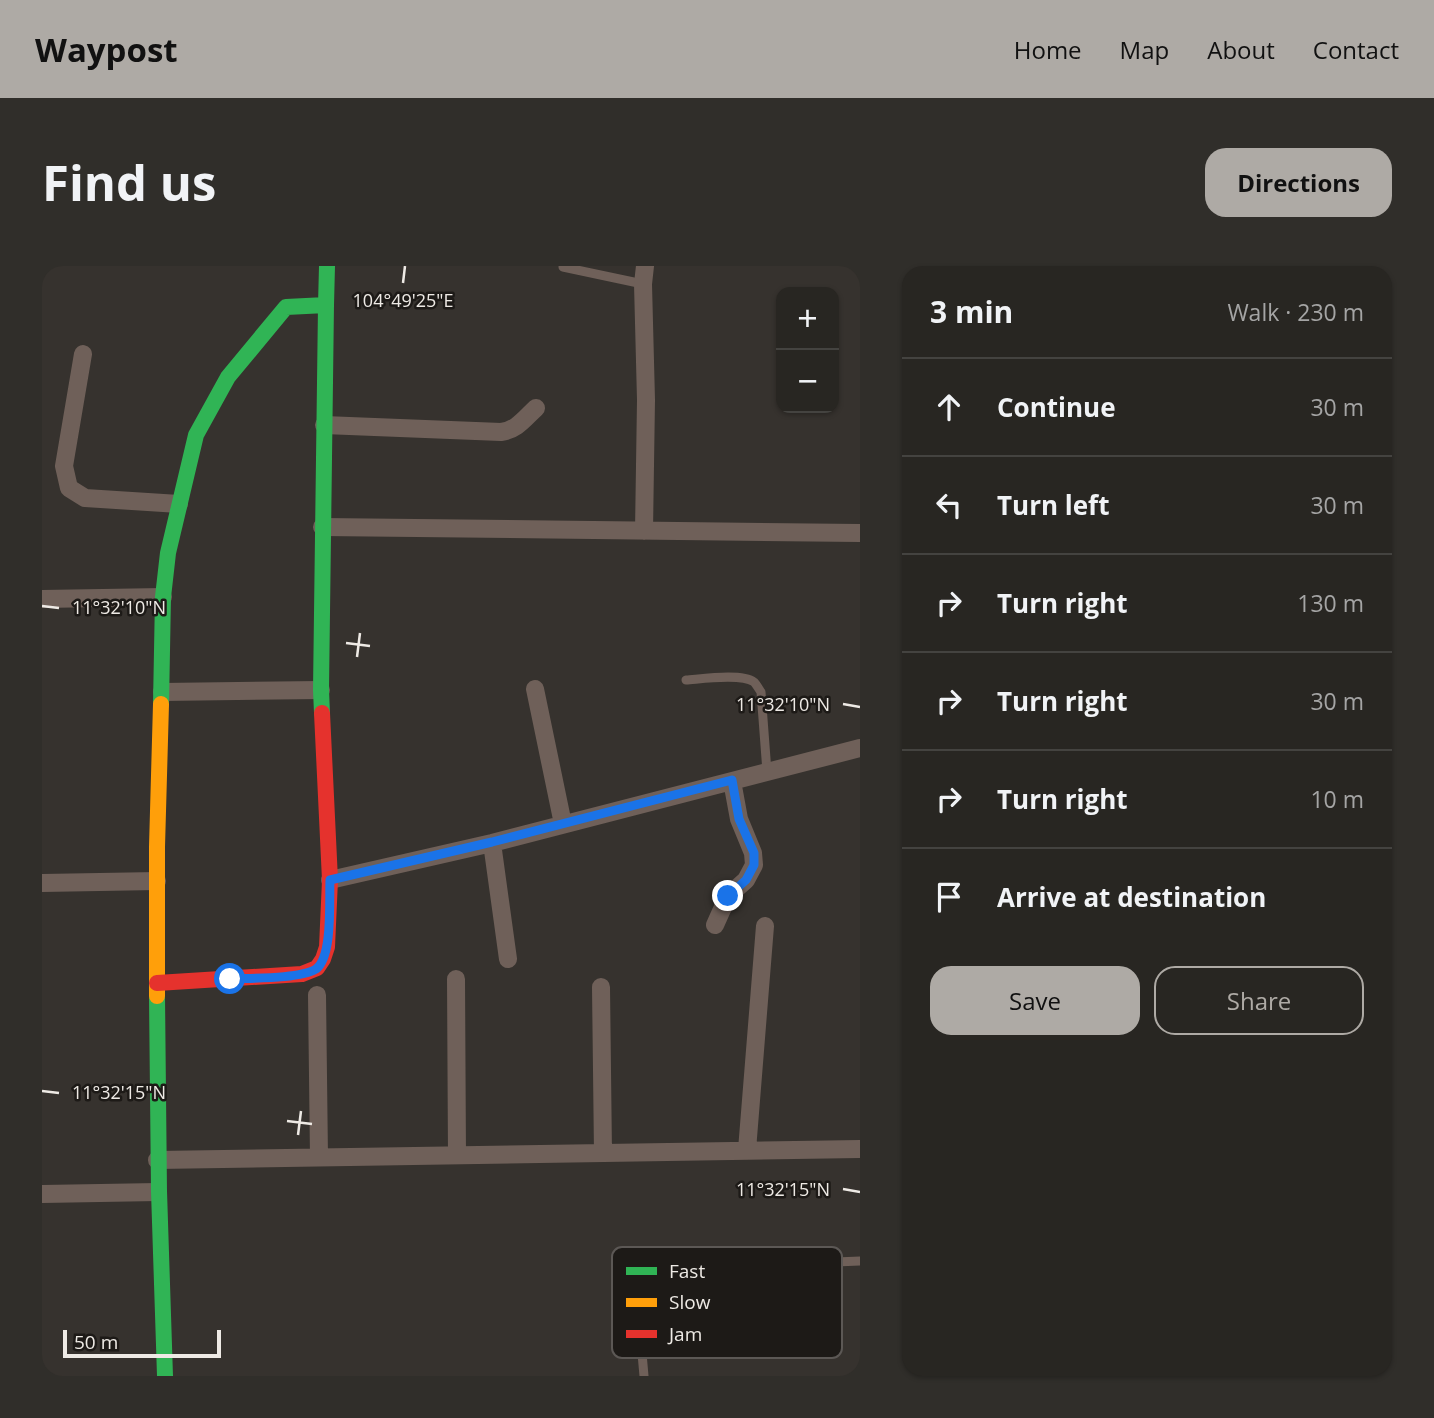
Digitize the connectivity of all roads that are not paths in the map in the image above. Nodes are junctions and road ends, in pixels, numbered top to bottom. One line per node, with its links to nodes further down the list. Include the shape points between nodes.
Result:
1 (327, 266): 4 (street)
2 (563, 267): 3 (lane)
3 (644, 275): 10 (street)
4 (326, 305): 7 (street); 8 (street, via 286,307 228,377 196,435)
5 (83, 355): 8 (street, via 64,466 69,488 85,498)
6 (536, 408): 7 (street, via 516,428 501,432)
7 (324, 425): 9 (street)
8 (178, 504): 12 (street)
9 (322, 527): 10 (street); 16 (street)
10 (644, 531): 11 (street)
11 (860, 533)
12 (163, 597): 13 (street); 17 (street)
13 (42, 599)
14 (685, 680): 19 (lane, via 739,678 755,683 761,691)
15 (535, 689): 21 (street)
16 (321, 690): 17 (street); 23 (street)
17 (162, 692): 24 (street)
18 (860, 748): 19 (street)
19 (767, 772): 20 (street)
20 (732, 780): 21 (street); 26 (street, via 754,865 746,880 728,896)
21 (563, 824): 22 (street)
22 (492, 842): 23 (street); 28 (street)
23 (330, 880): 30 (street, via 327,947 317,968 302,974)
24 (157, 881): 25 (street); 30 (street)
25 (42, 884)
26 (715, 925)
27 (765, 926): 34 (street)
28 (508, 959)
29 (456, 979): 36 (street)
30 (157, 983): 38 (street)
31 (601, 987): 35 (street)
32 (317, 995): 37 (street)
33 (860, 1149): 34 (street)
34 (747, 1150): 35 (street)
35 (603, 1153): 36 (street)
36 (457, 1155): 37 (street)
37 (319, 1157): 38 (street)
38 (157, 1160): 39 (street)
39 (158, 1192): 40 (street); 44 (street)
40 (42, 1194)
41 (860, 1261): 42 (lane)
42 (842, 1262)
43 (642, 1358): 45 (lane)
44 (165, 1376)
45 (644, 1376)

